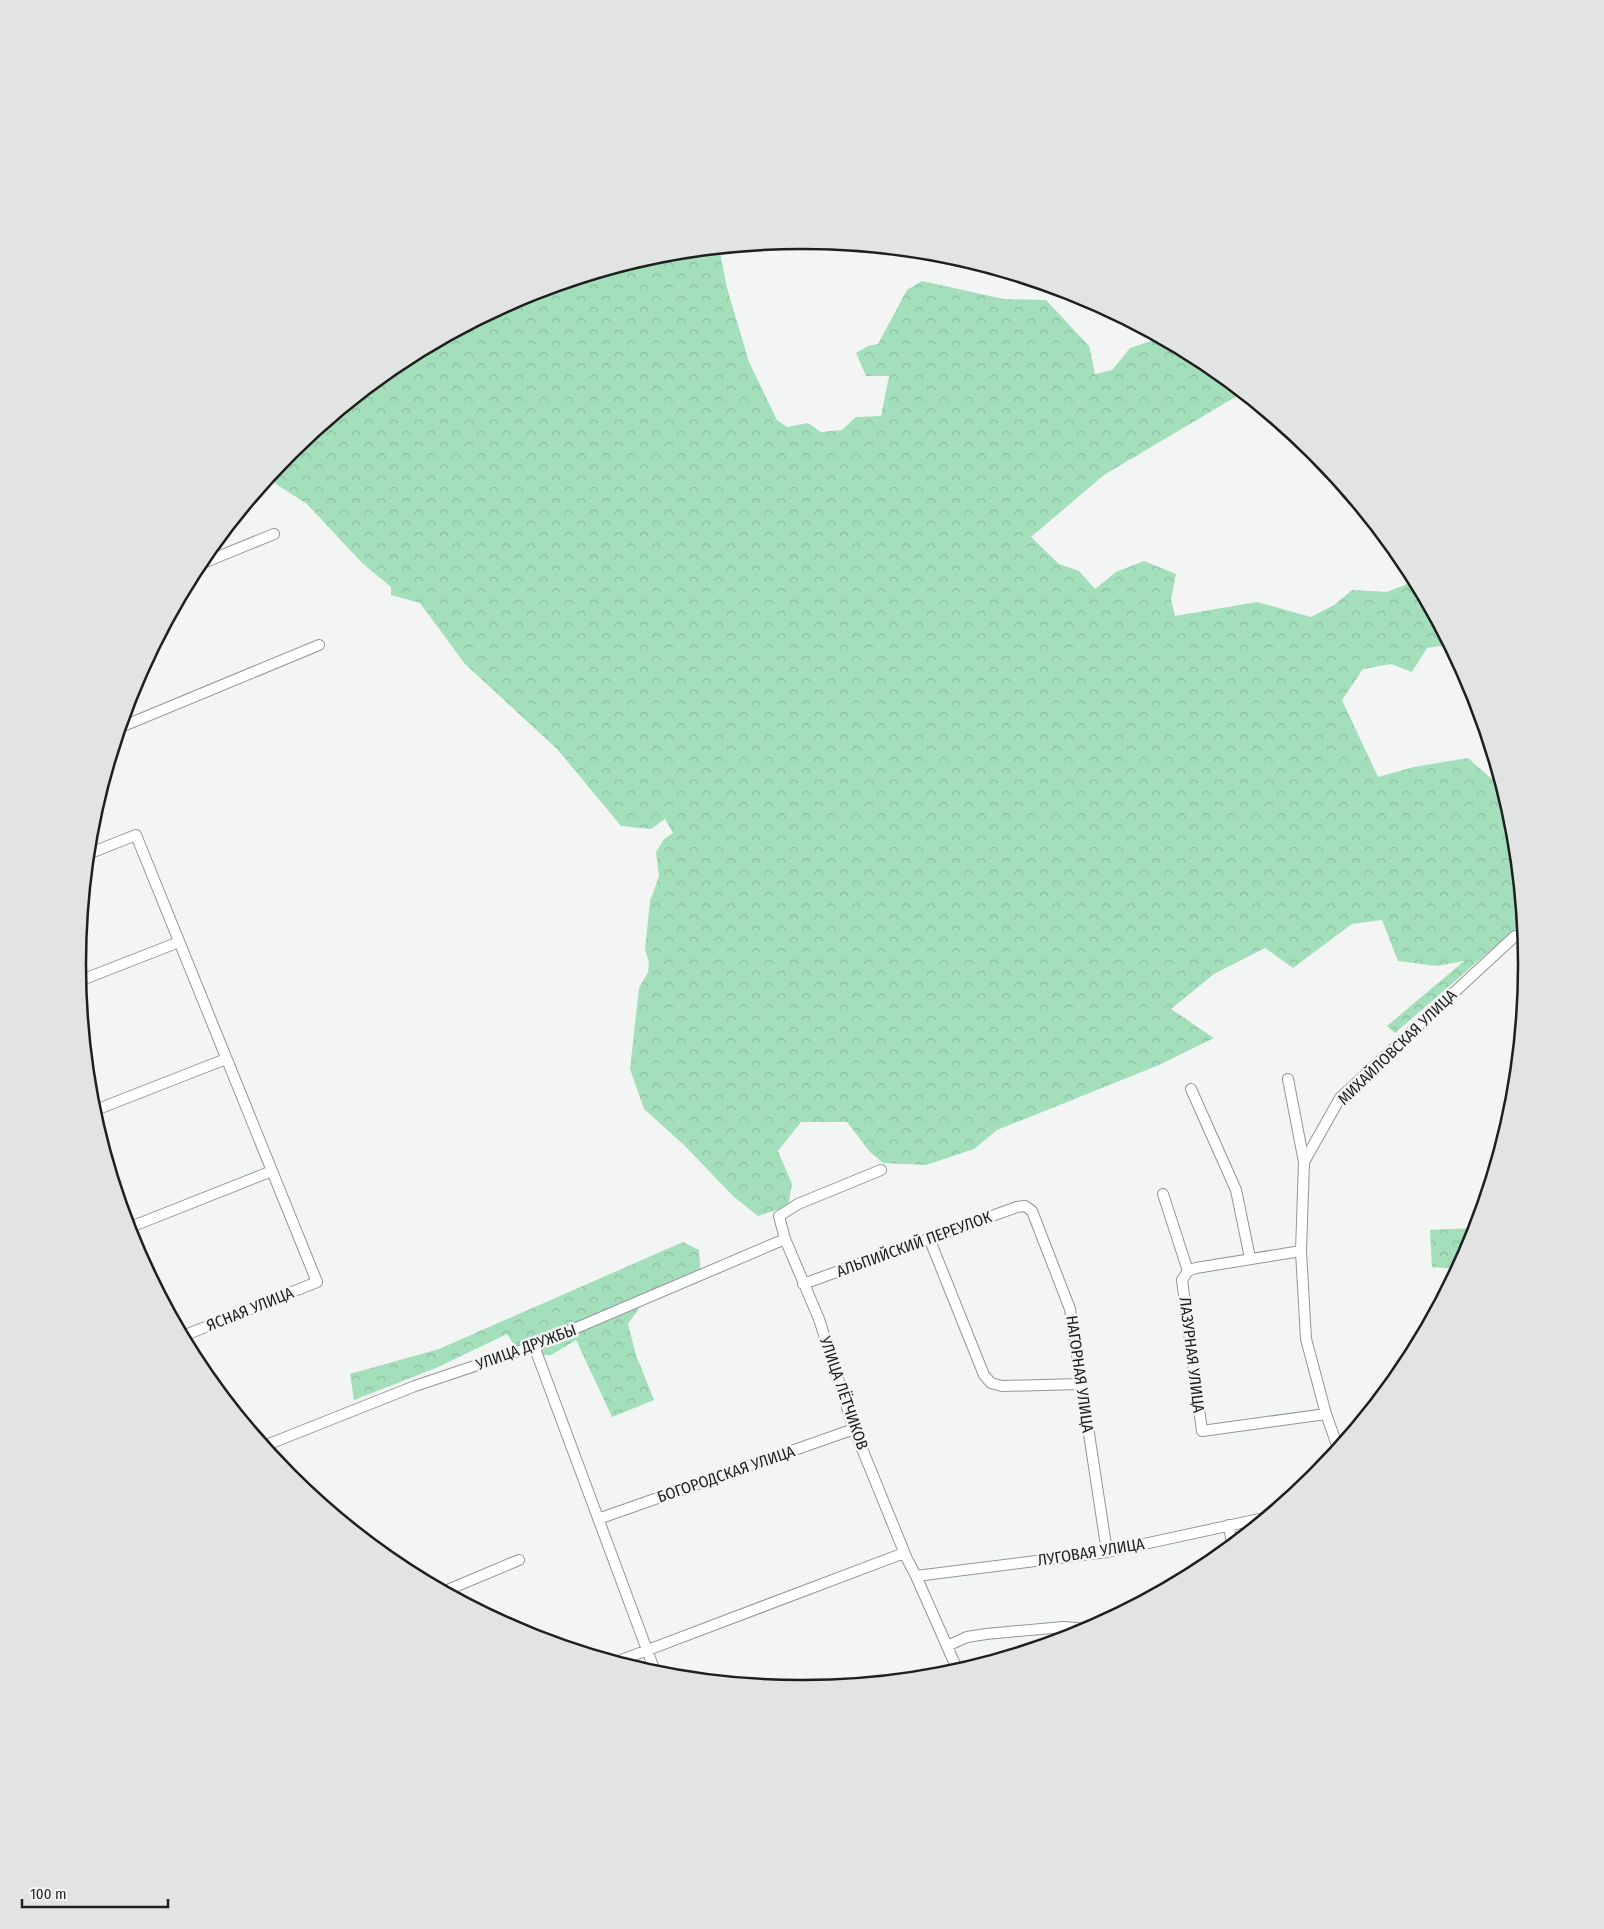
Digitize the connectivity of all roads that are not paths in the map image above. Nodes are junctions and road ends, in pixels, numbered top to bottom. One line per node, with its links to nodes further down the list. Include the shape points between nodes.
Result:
1 (274, 534): 2 (street)
2 (213, 559)
3 (319, 645): 4 (street)
4 (128, 724)
5 (95, 851): 7 (street, via 136,835)
6 (1517, 936): 13 (street, МИХАЙЛОВСКАЯ УЛИЦА, via 1340,1098)
7 (179, 942): 8 (street); 9 (street)
8 (87, 977)
9 (226, 1059): 12 (street); 15 (street)
10 (1288, 1079): 13 (street)
11 (1190, 1089): 22 (street, via 1236,1190)
12 (101, 1108)
13 (1304, 1162): 21 (street, МИХАЙЛОВСКАЯ УЛИЦА)
14 (882, 1170): 20 (street, УЛИЦА ЛЁТЧИКОВ, via 798,1204 779,1216)
15 (272, 1171): 18 (street); 25 (street, ЯСНАЯ УЛИЦА, via 317,1282)
16 (1163, 1194): 23 (street, ЛАЗУРНАЯ УЛИЦА)
17 (1025, 1206): 19 (street, АЛЬПИЙСКИЙ ПЕРЕУЛОК); 27 (street, НАГОРНАЯ УЛИЦА, via 1032,1211 1070,1308)
18 (136, 1225)
19 (929, 1238): 24 (street, АЛЬПИЙСКИЙ ПЕРЕУЛОК); 27 (street, via 984,1375 991,1383 1002,1386)
20 (785, 1239): 24 (street, УЛИЦА ЛЁТЧИКОВ); 26 (street, УЛИЦА ДРУЖБЫ)
21 (1301, 1251): 22 (street); 28 (street, МИХАЙЛОВСКАЯ УЛИЦА, via 1306,1339)
22 (1250, 1258): 23 (street)
23 (1188, 1271): 28 (street, ЛАЗУРНАЯ УЛИЦА, via 1182,1280 1202,1431)
24 (803, 1284): 29 (street, УЛИЦА ЛЁТЧИКОВ, via 819,1319)
25 (189, 1334)
26 (534, 1346): 31 (street, УЛИЦА ДРУЖБЫ, via 415,1386); 32 (street)
27 (1080, 1384): 36 (street, НАГОРНАЯ УЛИЦА)
28 (1326, 1414): 30 (street, МИХАЙЛОВСКАЯ УЛИЦА)
29 (854, 1429): 32 (street, БОГОРОДСКАЯ УЛИЦА); 37 (street, УЛИЦА ЛЁТЧИКОВ)
30 (1336, 1441)
31 (271, 1443)
32 (598, 1519): 43 (street)
33 (1253, 1520): 34 (street, ЛУГОВАЯ УЛИЦА)
34 (1229, 1525): 35 (street); 36 (street, ЛУГОВАЯ УЛИЦА)
35 (1231, 1537)
36 (1107, 1552): 39 (street, ЛУГОВАЯ УЛИЦА)
37 (904, 1553): 39 (street, УЛИЦА ЛЁТЧИКОВ); 43 (street)
38 (519, 1560): 40 (street)
39 (916, 1576): 42 (street, УЛИЦА ЛЁТЧИКОВ)
40 (452, 1588)
41 (1072, 1628): 42 (street, via 986,1634 967,1637)
42 (947, 1646): 45 (street, УЛИЦА ЛЁТЧИКОВ)
43 (646, 1649): 44 (street); 46 (street)
44 (625, 1658)
45 (955, 1663)
46 (652, 1664)

